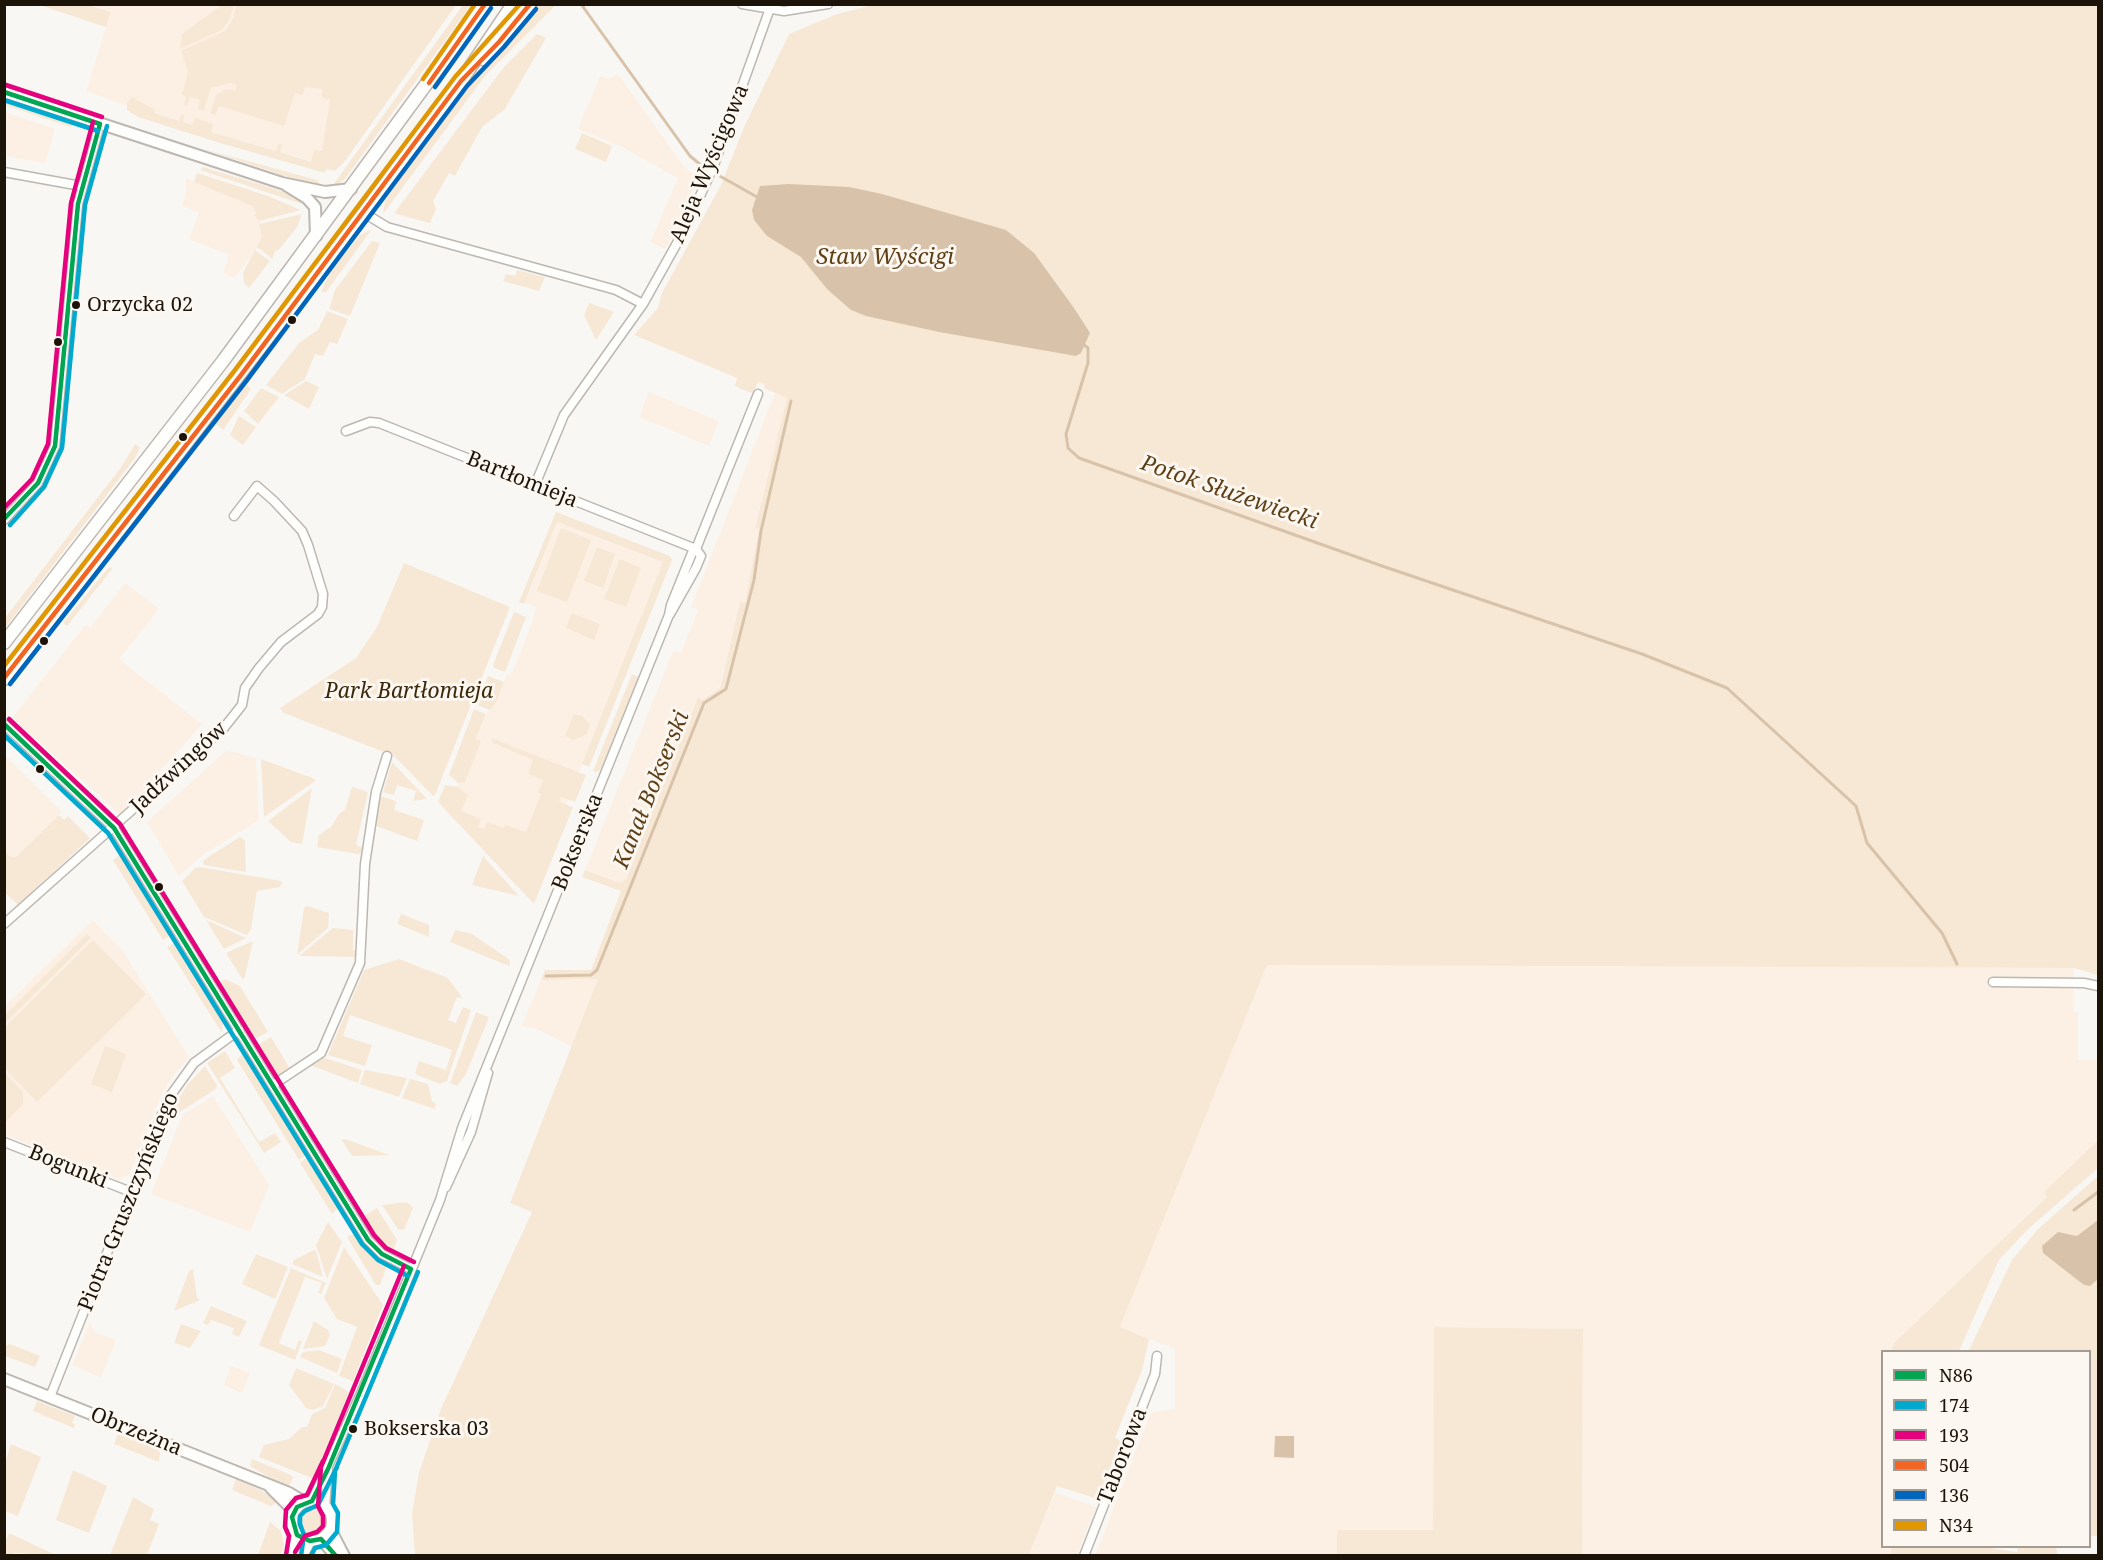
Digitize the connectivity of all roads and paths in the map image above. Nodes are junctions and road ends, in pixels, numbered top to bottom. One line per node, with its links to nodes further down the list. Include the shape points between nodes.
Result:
1 (485, 4): 13 (main road)
2 (513, 4): 7 (main road)
3 (530, 4): 7 (main road)
4 (742, 4): 6 (street)
5 (828, 4): 6 (street)
6 (769, 11): 16 (street, Aleja Wyścigowa, via 708,179)
7 (461, 81): 14 (main road)
8 (4, 92): 9 (street)
9 (100, 124): 11 (street); 12 (street)
10 (4, 172): 12 (street)
11 (282, 183): 13 (street, via 325,192); 15 (street, via 311,202 316,214)
12 (81, 186): 21 (street, via 56,446 38,483)
13 (351, 189): 15 (main road)
14 (364, 213): 16 (street, via 387,227 616,290); 24 (main road)
15 (316, 236): 23 (main road, via 224,361)
16 (643, 304): 19 (street, Aleja Wyścigowa, via 569,406)
17 (758, 394): 22 (street, Bokserska)
18 (346, 431): 19 (street, Bartłomieja, via 370,422 379,423)
19 (535, 485): 22 (street, Bartłomieja)
20 (234, 516): 27 (street, Jadźwingów, via 257,486 302,531 323,594 322,607 281,642 259,668 245,688 242,705 223,729)
21 (4, 520)
22 (695, 548): 35 (street, Bokserska, via 700,556 696,568 669,615 462,1128 444,1189)
23 (4, 643)
24 (4, 679)
25 (4, 724): 27 (street)
26 (387, 756): 32 (street, via 376,792 365,864 361,961 321,1053)
27 (114, 828): 28 (street, Jadźwingów); 31 (street)
28 (4, 924)
29 (1992, 982): 30 (street)
30 (2098, 986)
31 (239, 1030): 32 (street); 34 (street, Piotra Gruszczyńskiego, via 204,1054 176,1084)
32 (273, 1085): 35 (street, via 373,1246 387,1258)
33 (4, 1142): 34 (street, Bogunki)
34 (131, 1192): 38 (street, Piotra Gruszczyńskiego)
35 (411, 1269): 39 (street, Bokserska)
36 (1157, 1356): 51 (street, Taborowa, via 1155,1374)
37 (4, 1379): 38 (street, Obrzeżna)
38 (50, 1397): 40 (street, Obrzeżna)
39 (328, 1468): 41 (street, Bokserska); 42 (street, Bokserska)
40 (267, 1485): 41 (street, Obrzeżna); 43 (street, Obrzeżna)
41 (308, 1501): 42 (street); 43 (street)
42 (325, 1506): 44 (street, via 331,1514)
43 (294, 1511): 45 (street, via 292,1522)
44 (330, 1529): 46 (street); 50 (street)
45 (297, 1535): 46 (street); 47 (street)
46 (315, 1540): 48 (street); 49 (street)
47 (292, 1556)
48 (302, 1556)
49 (336, 1556)
50 (344, 1556)
51 (1084, 1556)

